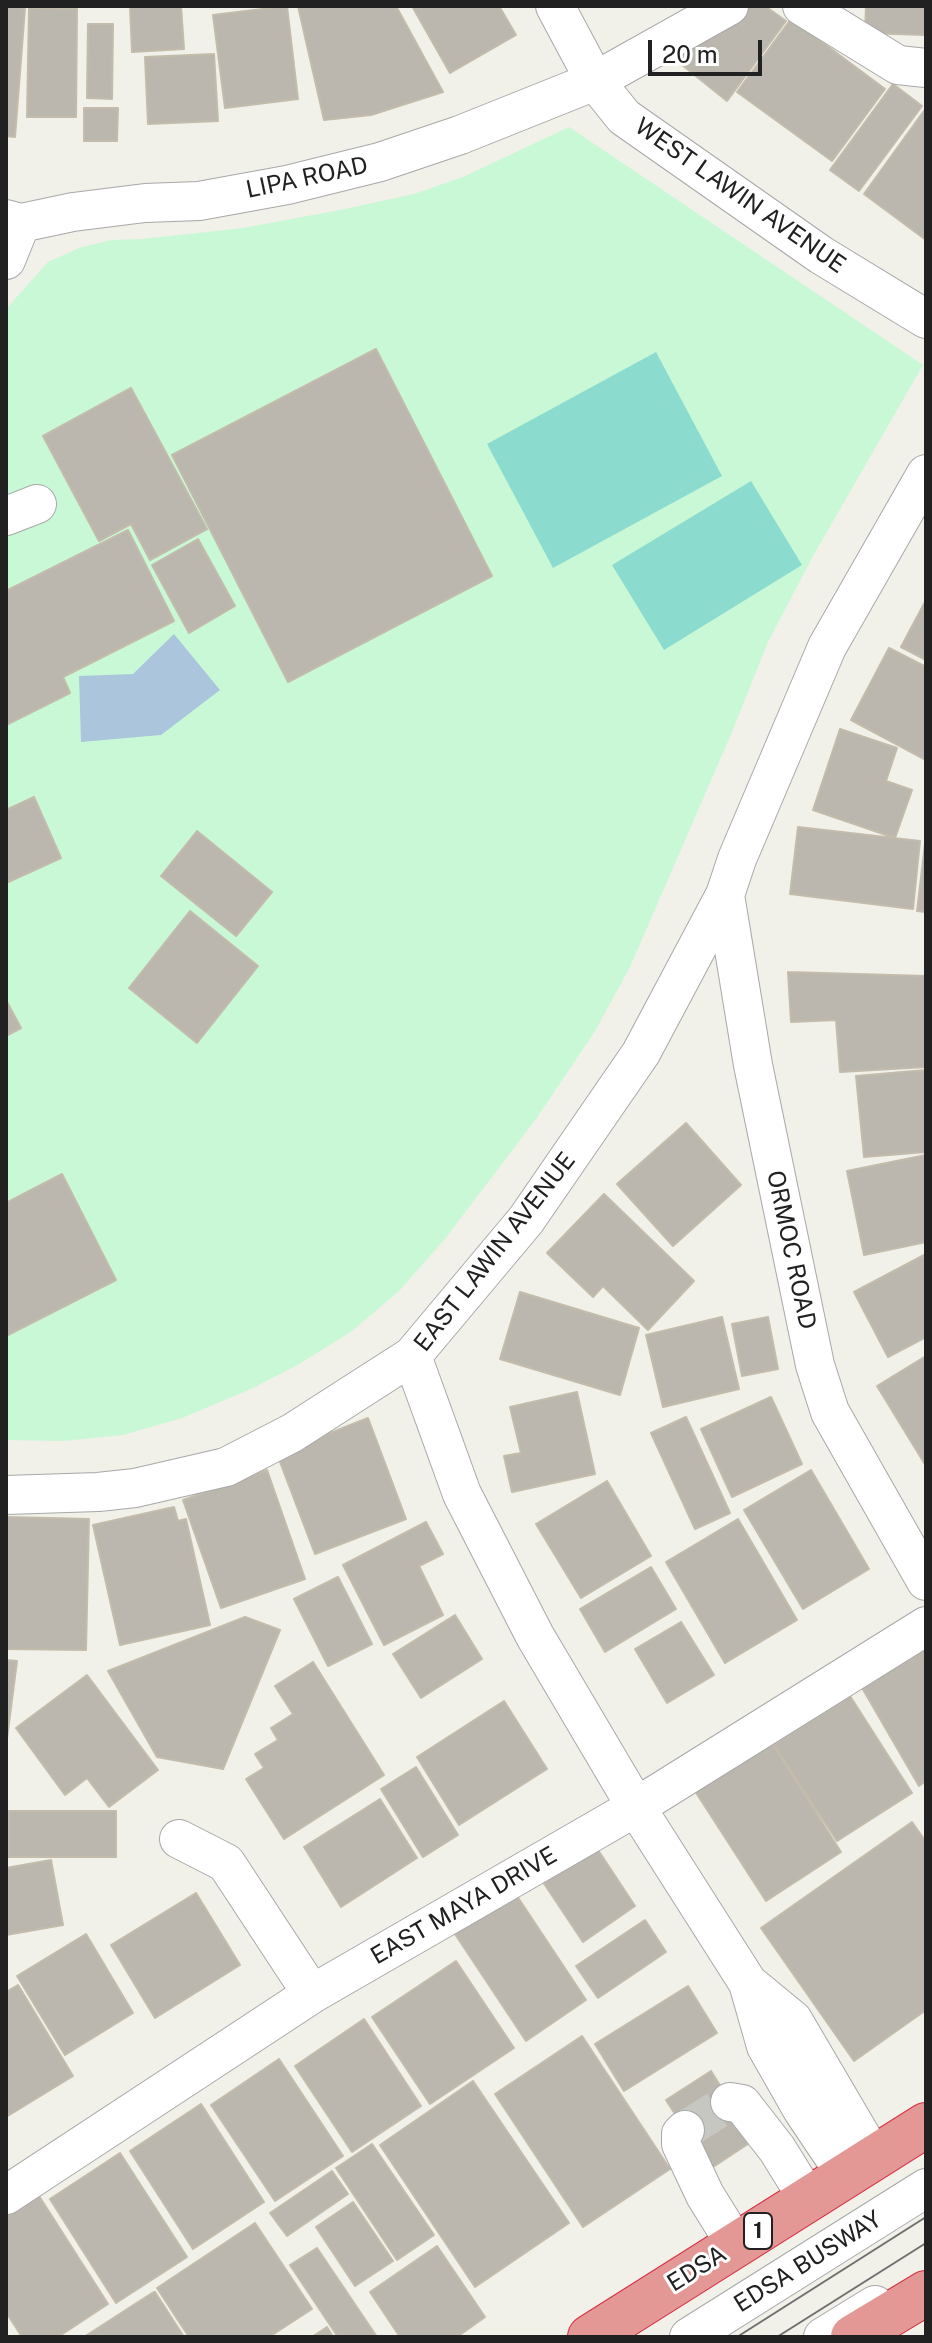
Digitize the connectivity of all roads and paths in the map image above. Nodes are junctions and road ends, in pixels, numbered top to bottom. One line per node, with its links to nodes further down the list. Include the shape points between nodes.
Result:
1 (555, 6): 5 (street, WEST LAWIN AVENUE)
2 (729, 6): 5 (street, LIPA ROAD)
3 (802, 6): 4 (street, via 898,65)
4 (926, 68)
5 (595, 81): 6 (street, LIPA ROAD, via 460,135 324,177 199,201); 8 (street, WEST LAWIN AVENUE, via 624,117 821,255)
6 (14, 221): 7 (street)
7 (6, 260)
8 (926, 319)
9 (926, 474): 10 (street, EAST LAWIN AVENUE, via 827,647)
10 (725, 895): 11 (street, EAST LAWIN AVENUE, via 632,1066 526,1220); 13 (street, ORMOC ROAD, via 753,1065 815,1365 830,1412)
11 (412, 1356): 12 (street, via 292,1433 226,1467 135,1488); 15 (street, EAST LAWIN AVENUE, via 462,1494 535,1636)
12 (6, 1495)
13 (926, 1581)
14 (926, 1626): 15 (street, EAST MAYA DRIVE)
15 (636, 1807): 17 (street, EAST MAYA DRIVE); 21 (street, EAST LAWIN AVENUE, via 748,1983 793,2020)
16 (179, 1839): 17 (street, via 226,1863)
17 (312, 1994): 23 (street, EAST MAYA DRIVE)
18 (730, 2102): 24 (street, via 742,2104)
19 (926, 2125): 21 (highway, EDSA / 1)
20 (685, 2130): 25 (street, via 681,2144)
21 (860, 2166): 24 (highway, EDSA / 1)
22 (926, 2188): 29 (street, EDSA BUSWAY)
23 (6, 2195)
24 (808, 2199): 25 (highway, EDSA / 1)
25 (736, 2245): 28 (highway, EDSA / 1)
26 (926, 2272): 30 (street)
27 (926, 2293): 31 (highway)
28 (590, 2337)
29 (689, 2337)
30 (823, 2337)
31 (853, 2337)

